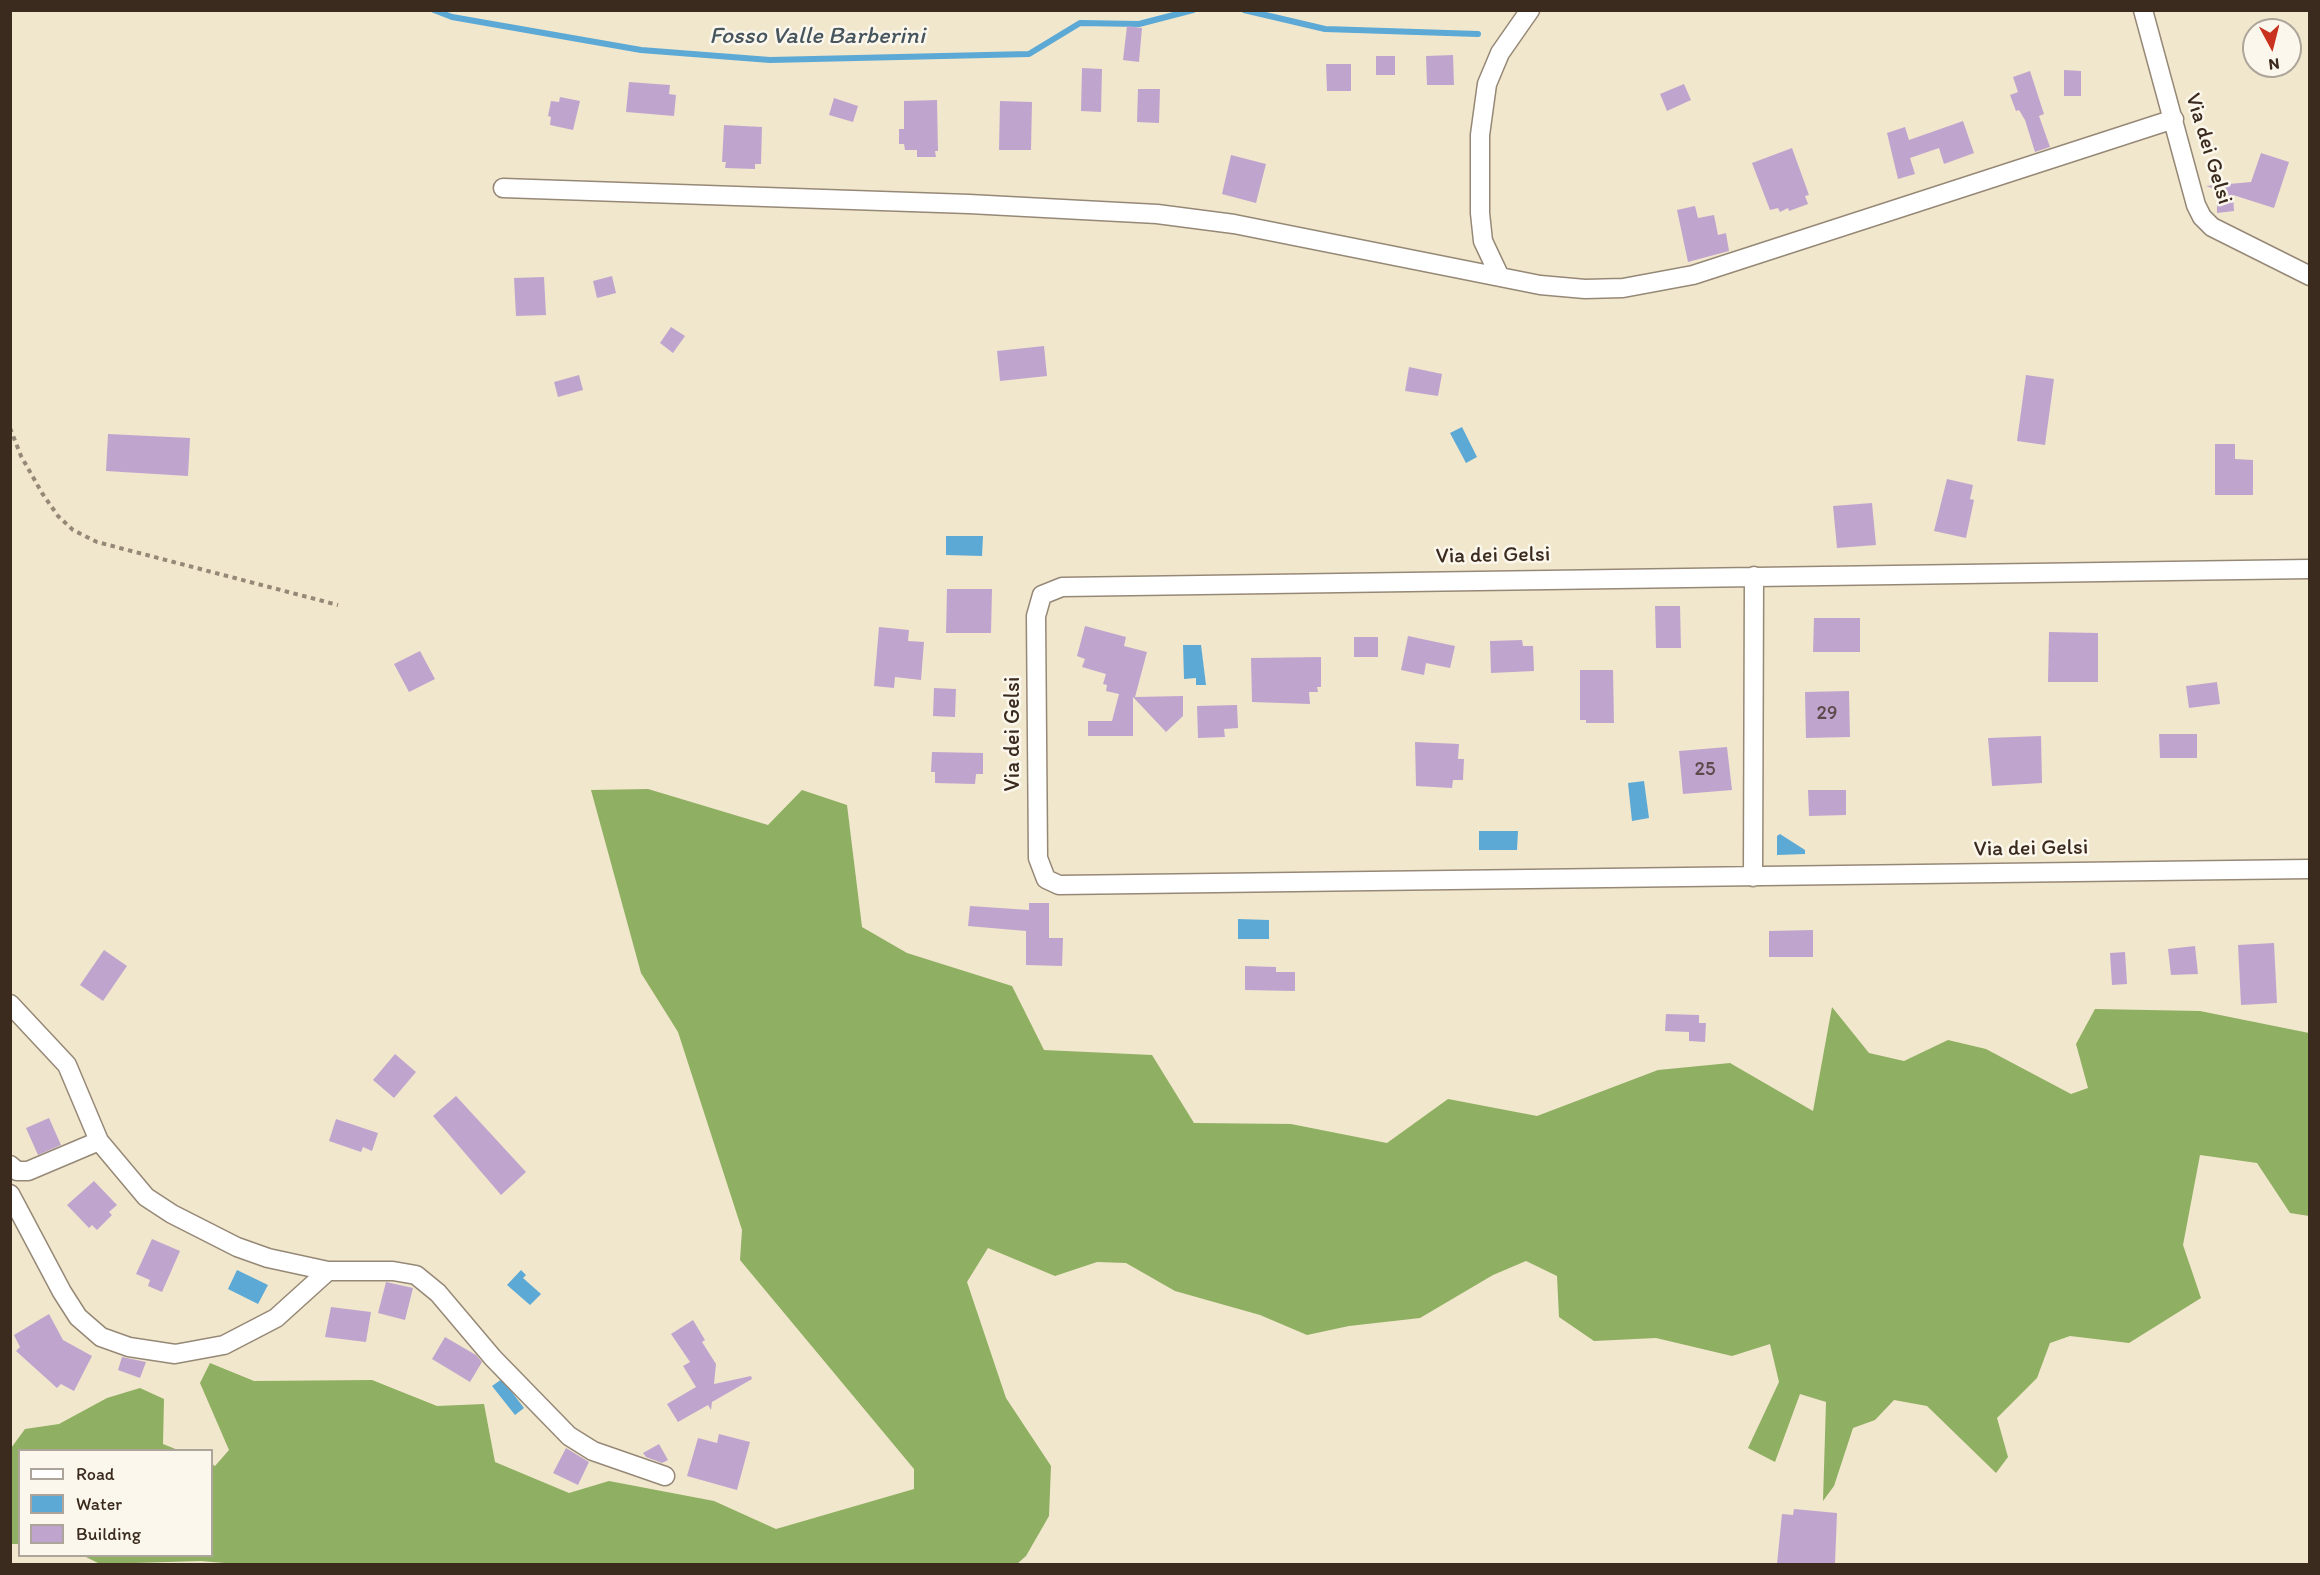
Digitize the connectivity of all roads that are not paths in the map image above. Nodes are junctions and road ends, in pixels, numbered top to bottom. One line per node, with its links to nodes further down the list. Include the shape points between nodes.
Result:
1 (1530, 10): 6 (street, via 1494,63 1482,106 1481,231)
2 (2143, 10): 3 (street, Via dei Gelsi)
3 (2174, 119): 5 (street, Via dei Gelsi, via 2196,205 2206,223); 6 (street, via 1676,279 1623,288 1585,289)
4 (503, 188): 6 (street, via 1157,214 1243,225)
5 (2310, 276)
6 (1500, 277)
7 (2310, 569): 8 (street, Via dei Gelsi)
8 (1754, 576): 10 (street); 10 (street, Via dei Gelsi, via 1062,587 1042,595 1036,616 1038,858 1041,873 1051,882 1065,885)
9 (2310, 869): 10 (street, Via dei Gelsi)
10 (1753, 877)
11 (10, 1004): 12 (street, via 67,1065)
12 (99, 1141): 13 (street, via 28,1171 17,1171); 15 (street, via 140,1191 172,1214 253,1254)
13 (10, 1165)
14 (10, 1194): 15 (street, via 78,1317 101,1337 129,1347 175,1353 224,1346 276,1318)
15 (328, 1272): 16 (street, via 393,1270 416,1275 438,1293 564,1432 594,1451)
16 (665, 1476)

